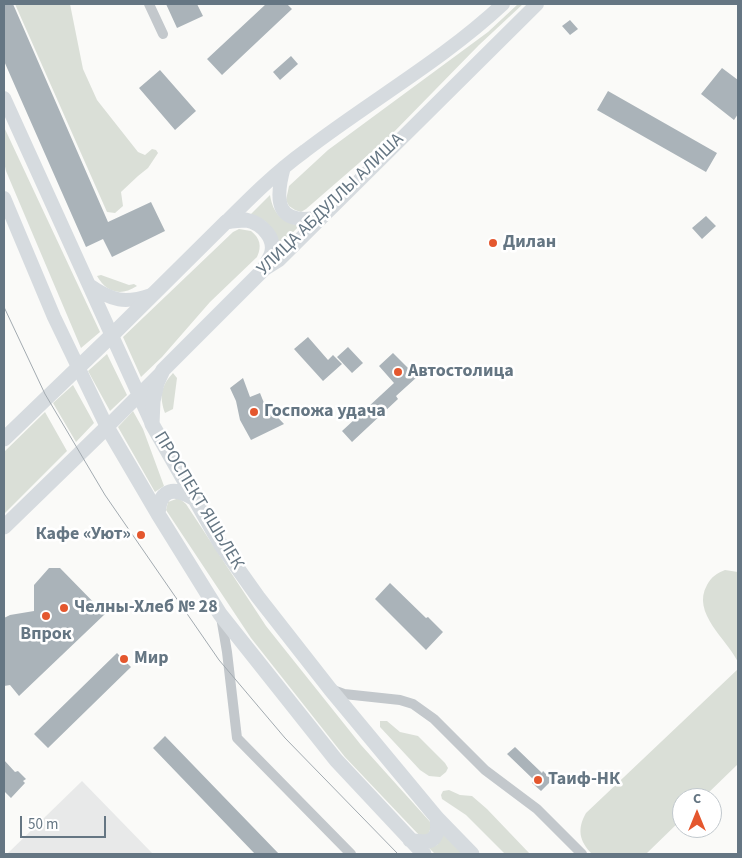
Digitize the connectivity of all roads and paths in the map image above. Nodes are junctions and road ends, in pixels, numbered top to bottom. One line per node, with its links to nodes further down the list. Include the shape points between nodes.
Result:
1 (149, 4): 4 (street)
2 (503, 4): 6 (main road, via 466,36)
3 (537, 4): 8 (main road, УЛИЦА АБДУЛЛЫ АЛИША)
4 (164, 34)
5 (4, 98): 13 (main road, ПРОСПЕКТ ЯШЬЛЕК)
6 (284, 167): 8 (main road, via 278,187 281,208 298,218); 10 (main road)
7 (4, 198): 11 (main road)
8 (321, 217): 12 (main road, УЛИЦА АБДУЛЛЫ АЛИША, via 279,260)
9 (4, 218): 11 (street)
10 (226, 222): 12 (main road, via 245,220 264,228 272,254); 14 (main road)
11 (19, 233): 16 (main road)
12 (263, 270): 17 (main road, УЛИЦА АБДУЛЛЫ АЛИША)
13 (88, 285): 14 (main road, via 103,295 120,300); 15 (main road, ПРОСПЕКТ ЯШЬЛЕК)
14 (151, 295): 15 (main road)
15 (111, 336): 16 (main road); 18 (main road, ПРОСПЕКТ ЯШЬЛЕК)
16 (77, 368): 20 (main road); 21 (main road)
17 (163, 370): 18 (main road, УЛИЦА АБДУЛЛЫ АЛИША); 19 (main road, via 153,401)
18 (140, 394): 19 (main road, ПРОСПЕКТ ЯШЬЛЕК); 20 (main road, УЛИЦА АБДУЛЛЫ АЛИША)
19 (152, 424): 22 (main road, ПРОСПЕКТ ЯШЬЛЕК)
20 (107, 427): 23 (main road); 24 (main road)
21 (4, 438)
22 (195, 499): 23 (main road, via 182,491 167,493 158,504); 26 (main road, ПРОСПЕКТ ЯШЬЛЕК, via 221,545)
23 (158, 514): 25 (main road)
24 (4, 527)
25 (220, 614): 28 (main road, via 336,760); 29 (street, via 238,738)
26 (330, 689): 27 (main road, ПРОСПЕКТ ЯШЬЛЕК); 32 (street, via 412,704 434,719 485,770 537,808)
27 (437, 818): 28 (main road, via 439,829 431,841); 31 (main road, ПРОСПЕКТ ЯШЬЛЕК)
28 (410, 840): 30 (main road)
29 (351, 854)
30 (424, 854)
31 (472, 854)
32 (582, 854)

